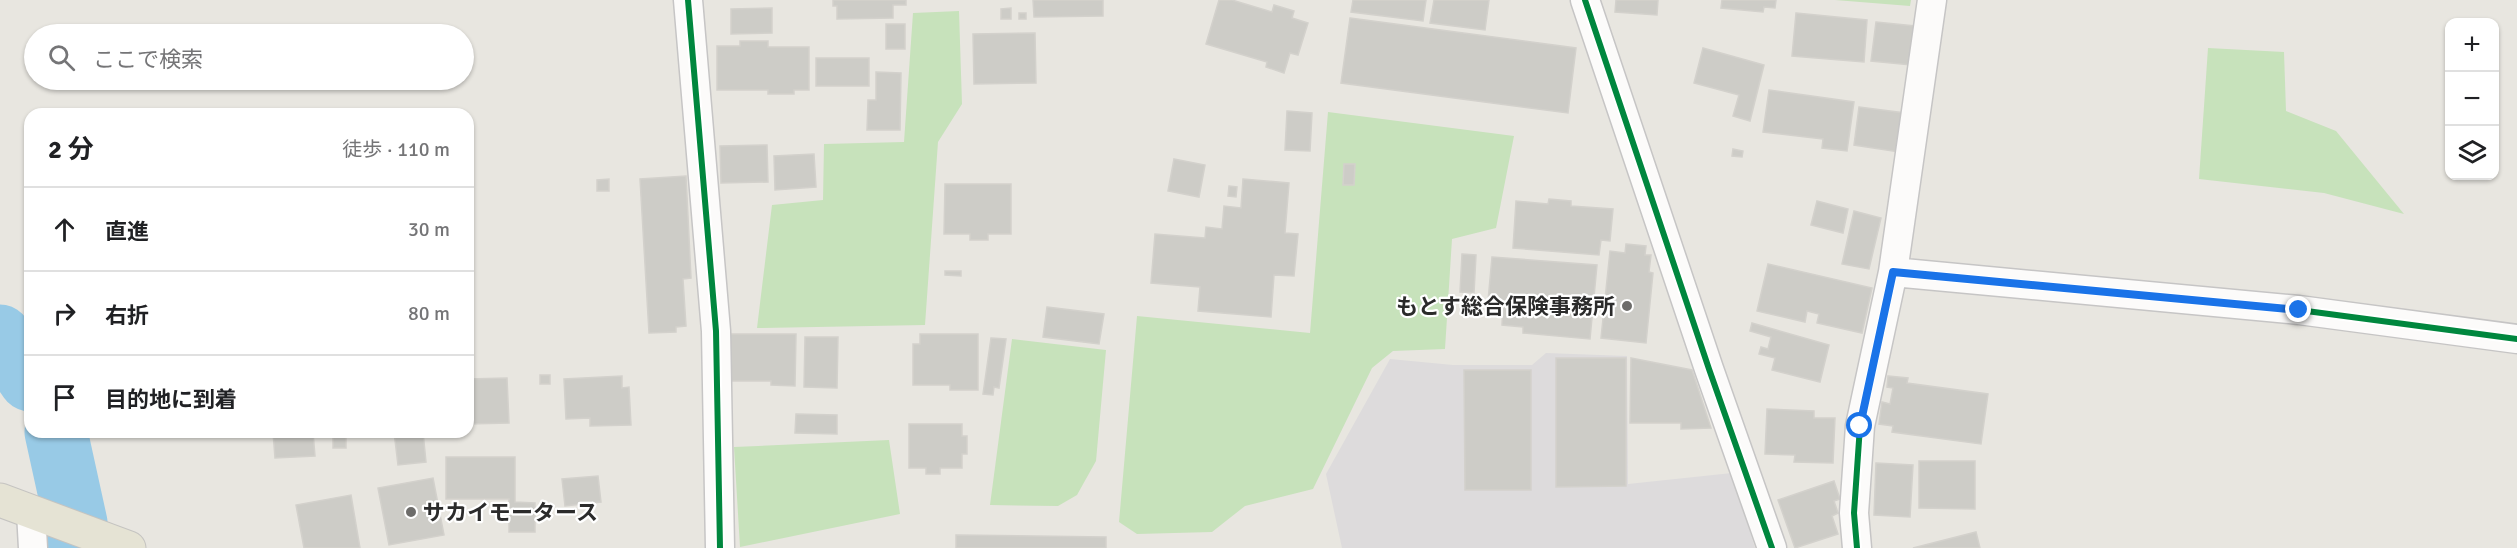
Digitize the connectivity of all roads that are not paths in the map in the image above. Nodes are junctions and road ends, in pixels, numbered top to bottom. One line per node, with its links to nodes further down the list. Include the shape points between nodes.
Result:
1 (688, 0): 10 (street, via 716,331)
2 (1585, 0): 11 (street)
3 (1932, 0): 4 (street)
4 (1893, 272): 5 (street, via 2299,310); 12 (street, via 1860,426 1854,513)
5 (2517, 339)
6 (0, 500): 7 (main road)
7 (31, 512): 8 (main road); 9 (street)
8 (123, 546)
9 (33, 548)
10 (720, 548)
11 (1772, 548)
12 (1857, 548)

